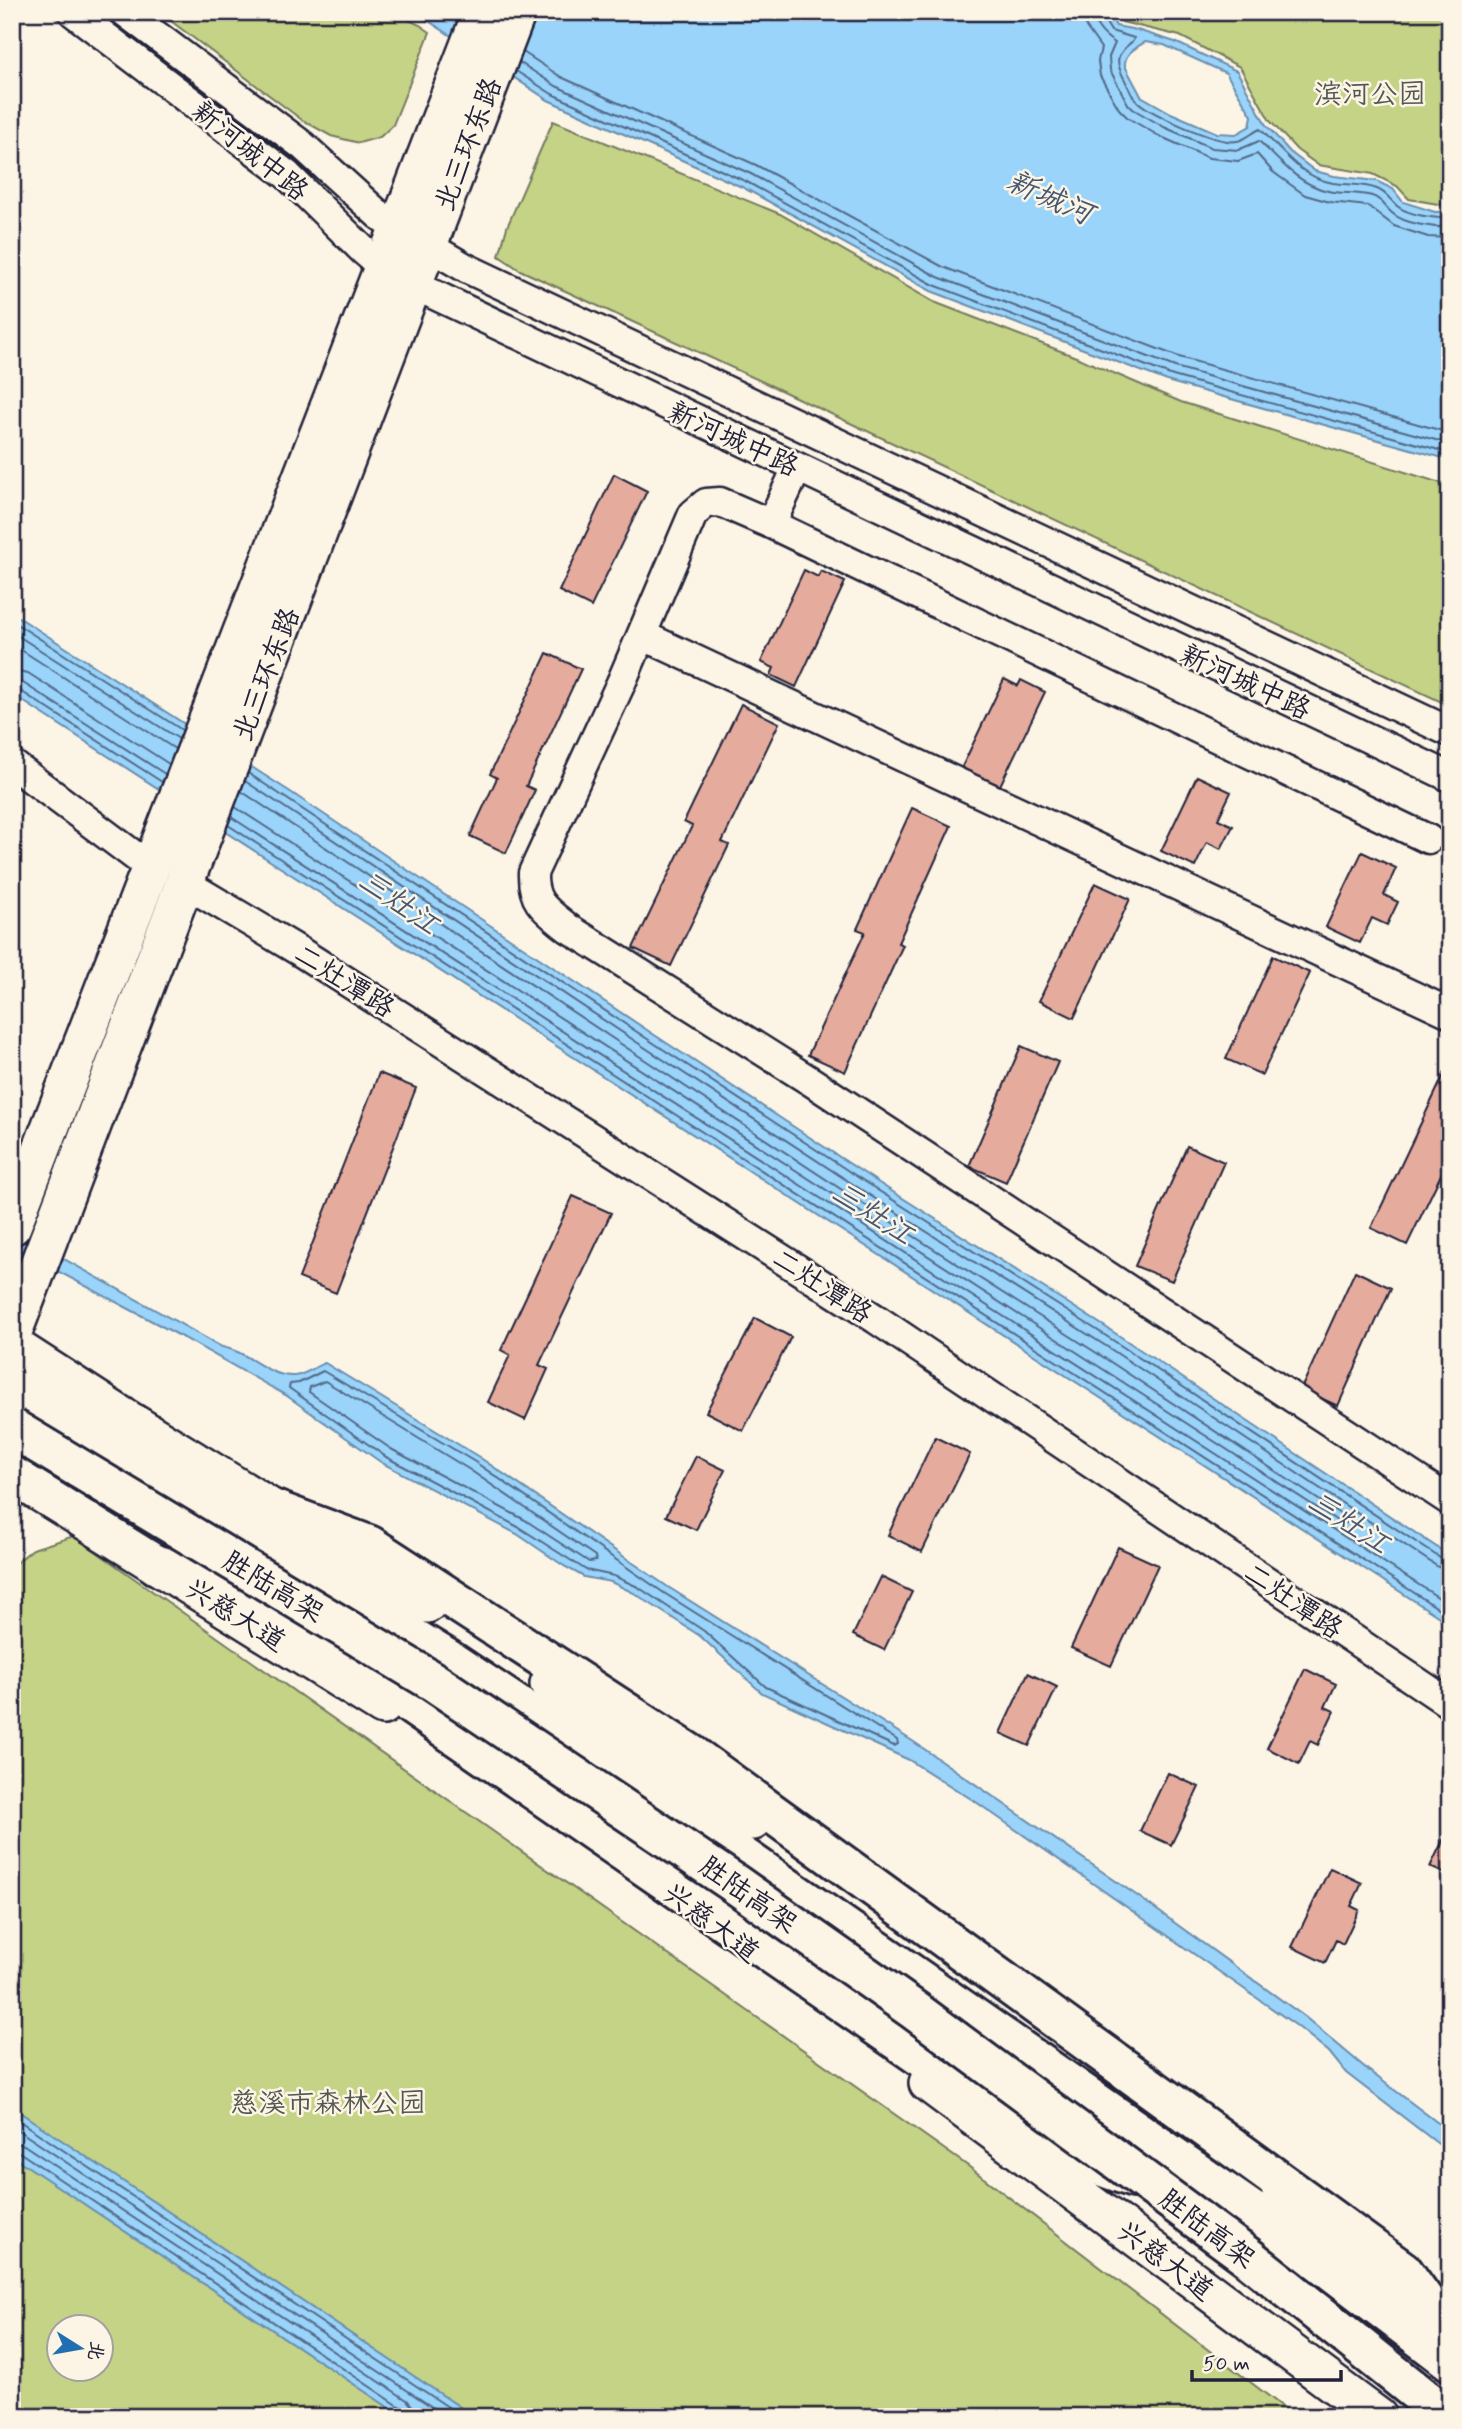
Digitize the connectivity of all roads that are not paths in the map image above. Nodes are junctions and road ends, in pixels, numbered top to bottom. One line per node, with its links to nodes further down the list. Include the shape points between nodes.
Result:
1 (73, 12): 6 (street, 新河城中路, via 287,175)
2 (125, 12): 5 (street, 新河城中路, via 302,145 379,215)
3 (482, 12): 5 (main road, 北三环东路)
4 (517, 12): 5 (main road, 北三环东路)
5 (414, 237): 6 (main road, 北三环东路); 10 (street, 新河城中路, via 466,268)
6 (399, 276): 7 (street, 新河城中路); 14 (main road, 北三环东路); 15 (main road, 北三环东路)
7 (797, 468): 8 (street); 12 (street, 新河城中路)
8 (771, 524): 9 (street, via 720,502 706,503 694,514); 13 (street)
9 (642, 635): 16 (street); 23 (street, via 533,873 541,907)
10 (1450, 733)
11 (12, 764): 14 (street)
12 (1450, 777)
13 (1428, 839)
14 (151, 868): 17 (main road, 北三环东路)
15 (185, 883): 18 (main road, 北三环东路); 26 (street, 二灶潭路, via 323,965 876,1319)
16 (1450, 1013)
17 (12, 1226)
18 (12, 1335)
19 (12, 1345): 24 (main road)
20 (12, 1389): 29 (highway, 胜陆高架, via 449,1660 723,1844 1268,2221)
21 (12, 1428): 27 (highway, 胜陆高架, bridge, via 457,1698 891,1993)
22 (12, 1475): 25 (main road, 兴慈大道)
23 (1450, 1501)
24 (275, 1510): 28 (main road, via 469,1630 951,1959 1286,2207); 28 (highway, via 369,1545 692,1755 1403,2271)
25 (157, 1565): 27 (highway, bridge, via 246,1591 1056,2150); 31 (main road, 兴慈大道, via 625,1857)
26 (1450, 1704)
27 (1149, 2183): 33 (highway, 胜陆高架, bridge)
28 (1450, 2337)
29 (1450, 2361)
30 (1450, 2370): 32 (main road)
31 (1378, 2417)
32 (1427, 2417)
33 (1448, 2417)

